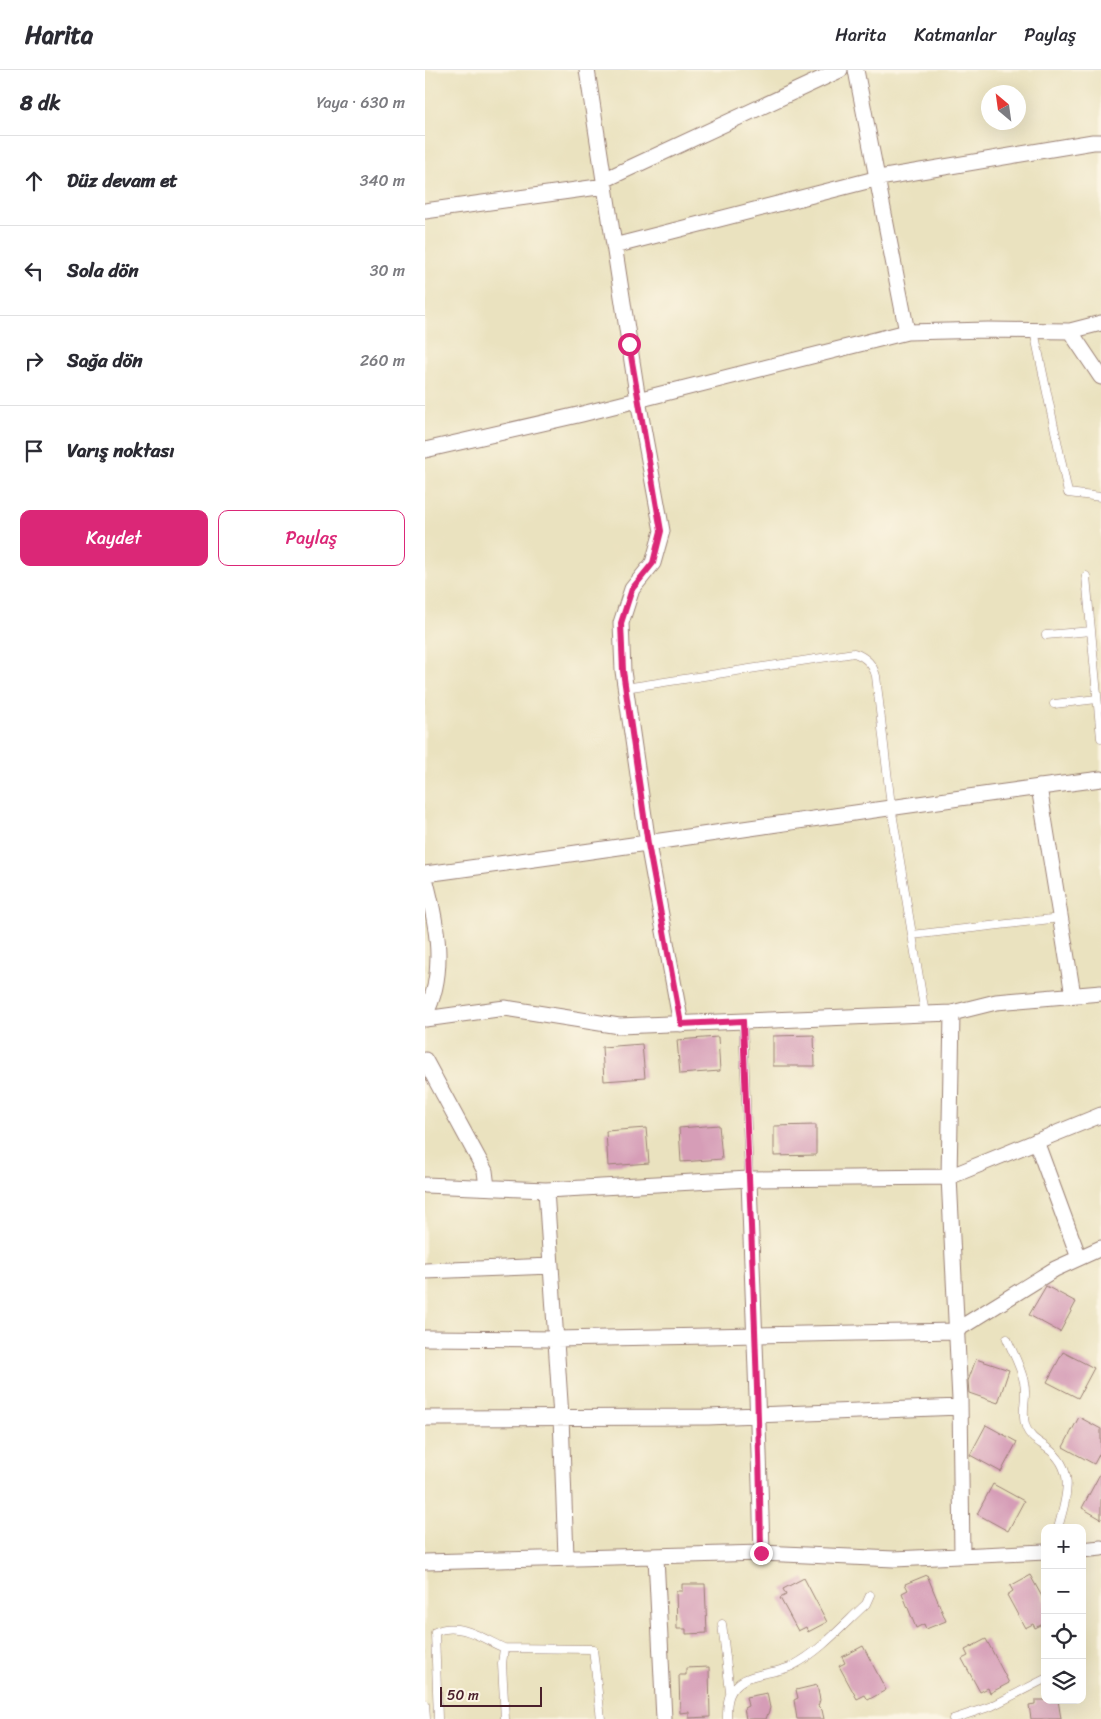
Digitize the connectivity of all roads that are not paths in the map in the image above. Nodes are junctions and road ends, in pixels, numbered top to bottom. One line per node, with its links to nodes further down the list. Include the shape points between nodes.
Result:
1 (587, 70): 6 (street)
2 (840, 70): 6 (street)
3 (856, 70): 5 (street)
4 (1101, 142): 5 (street)
5 (879, 178): 8 (street); 12 (street)
6 (604, 183): 7 (street); 8 (street)
7 (425, 211)
8 (614, 246): 14 (street)
9 (1101, 324): 11 (street)
10 (1035, 331): 11 (street); 12 (street); 16 (lane, via 1068,493)
11 (1070, 331): 13 (street)
12 (907, 332): 14 (street)
13 (1101, 377)
14 (638, 400): 15 (street); 20 (street, via 661,531 653,563 632,589 621,623)
15 (425, 450)
16 (1101, 497)
17 (1086, 576): 18 (lane)
18 (1091, 631): 19 (lane); 21 (lane)
19 (1046, 635)
20 (625, 688): 26 (lane, via 854,653 861,656 871,664 876,676); 27 (street)
21 (1097, 699): 22 (lane); 23 (lane)
22 (1054, 704)
23 (1101, 738)
24 (1101, 779): 25 (street)
25 (1039, 787): 26 (street); 30 (street)
26 (891, 806): 27 (street); 31 (lane)
27 (648, 844): 28 (street); 38 (street)
28 (425, 874)
29 (425, 878): 36 (street, via 434,911 439,961 434,998)
30 (1060, 918): 31 (lane); 33 (street)
31 (912, 935): 35 (lane)
32 (1101, 993): 33 (street)
33 (1073, 995): 34 (street, via 996,1002)
34 (952, 1013): 35 (street); 42 (street)
35 (925, 1014): 37 (street)
36 (425, 1017): 38 (street, via 505,1008 619,1026)
37 (743, 1021): 38 (street); 43 (lane)
38 (681, 1024)
39 (425, 1060): 45 (street, via 485,1171)
40 (1101, 1116): 41 (street)
41 (1036, 1142): 42 (street); 48 (street)
42 (949, 1176): 43 (street); 51 (street)
43 (749, 1179): 46 (street); 52 (street)
44 (425, 1185): 45 (street)
45 (487, 1187): 46 (street)
46 (546, 1190): 49 (street)
47 (1101, 1248): 48 (street)
48 (1079, 1258): 51 (street, via 1055,1269)
49 (551, 1266): 50 (street); 54 (street)
50 (425, 1271)
51 (955, 1331): 52 (street); 56 (street)
52 (754, 1334): 54 (street); 57 (street)
53 (425, 1338): 54 (street)
54 (556, 1339): 58 (street)
55 (1007, 1339): 60 (lane, via 1024,1381 1026,1392 1022,1416 1027,1430 1053,1452 1067,1474 1066,1497)
56 (960, 1407): 57 (street); 65 (street)
57 (759, 1415): 58 (street); 64 (street)
58 (561, 1417): 59 (street); 66 (street)
59 (425, 1418)
60 (1058, 1524)
61 (1101, 1548): 62 (street)
62 (1086, 1550)
63 (1041, 1552): 65 (street)
64 (761, 1553): 65 (street, via 894,1559); 67 (street)
65 (962, 1556)
66 (566, 1557): 67 (street); 68 (street)
67 (656, 1557): 79 (street)
68 (425, 1562)
69 (870, 1595): 73 (lane, via 866,1604 815,1651 791,1666 739,1682)
70 (722, 1624): 73 (lane)
71 (504, 1648): 76 (lane, via 461,1629 446,1627 435,1632); 77 (lane); 78 (lane, via 593,1648)
72 (1041, 1681): 81 (lane, via 992,1706)
73 (730, 1692): 80 (lane)
74 (425, 1704): 75 (lane)
75 (426, 1719)
76 (438, 1719)
77 (505, 1719)
78 (601, 1719)
79 (664, 1719)
80 (727, 1719)
81 (953, 1719)

